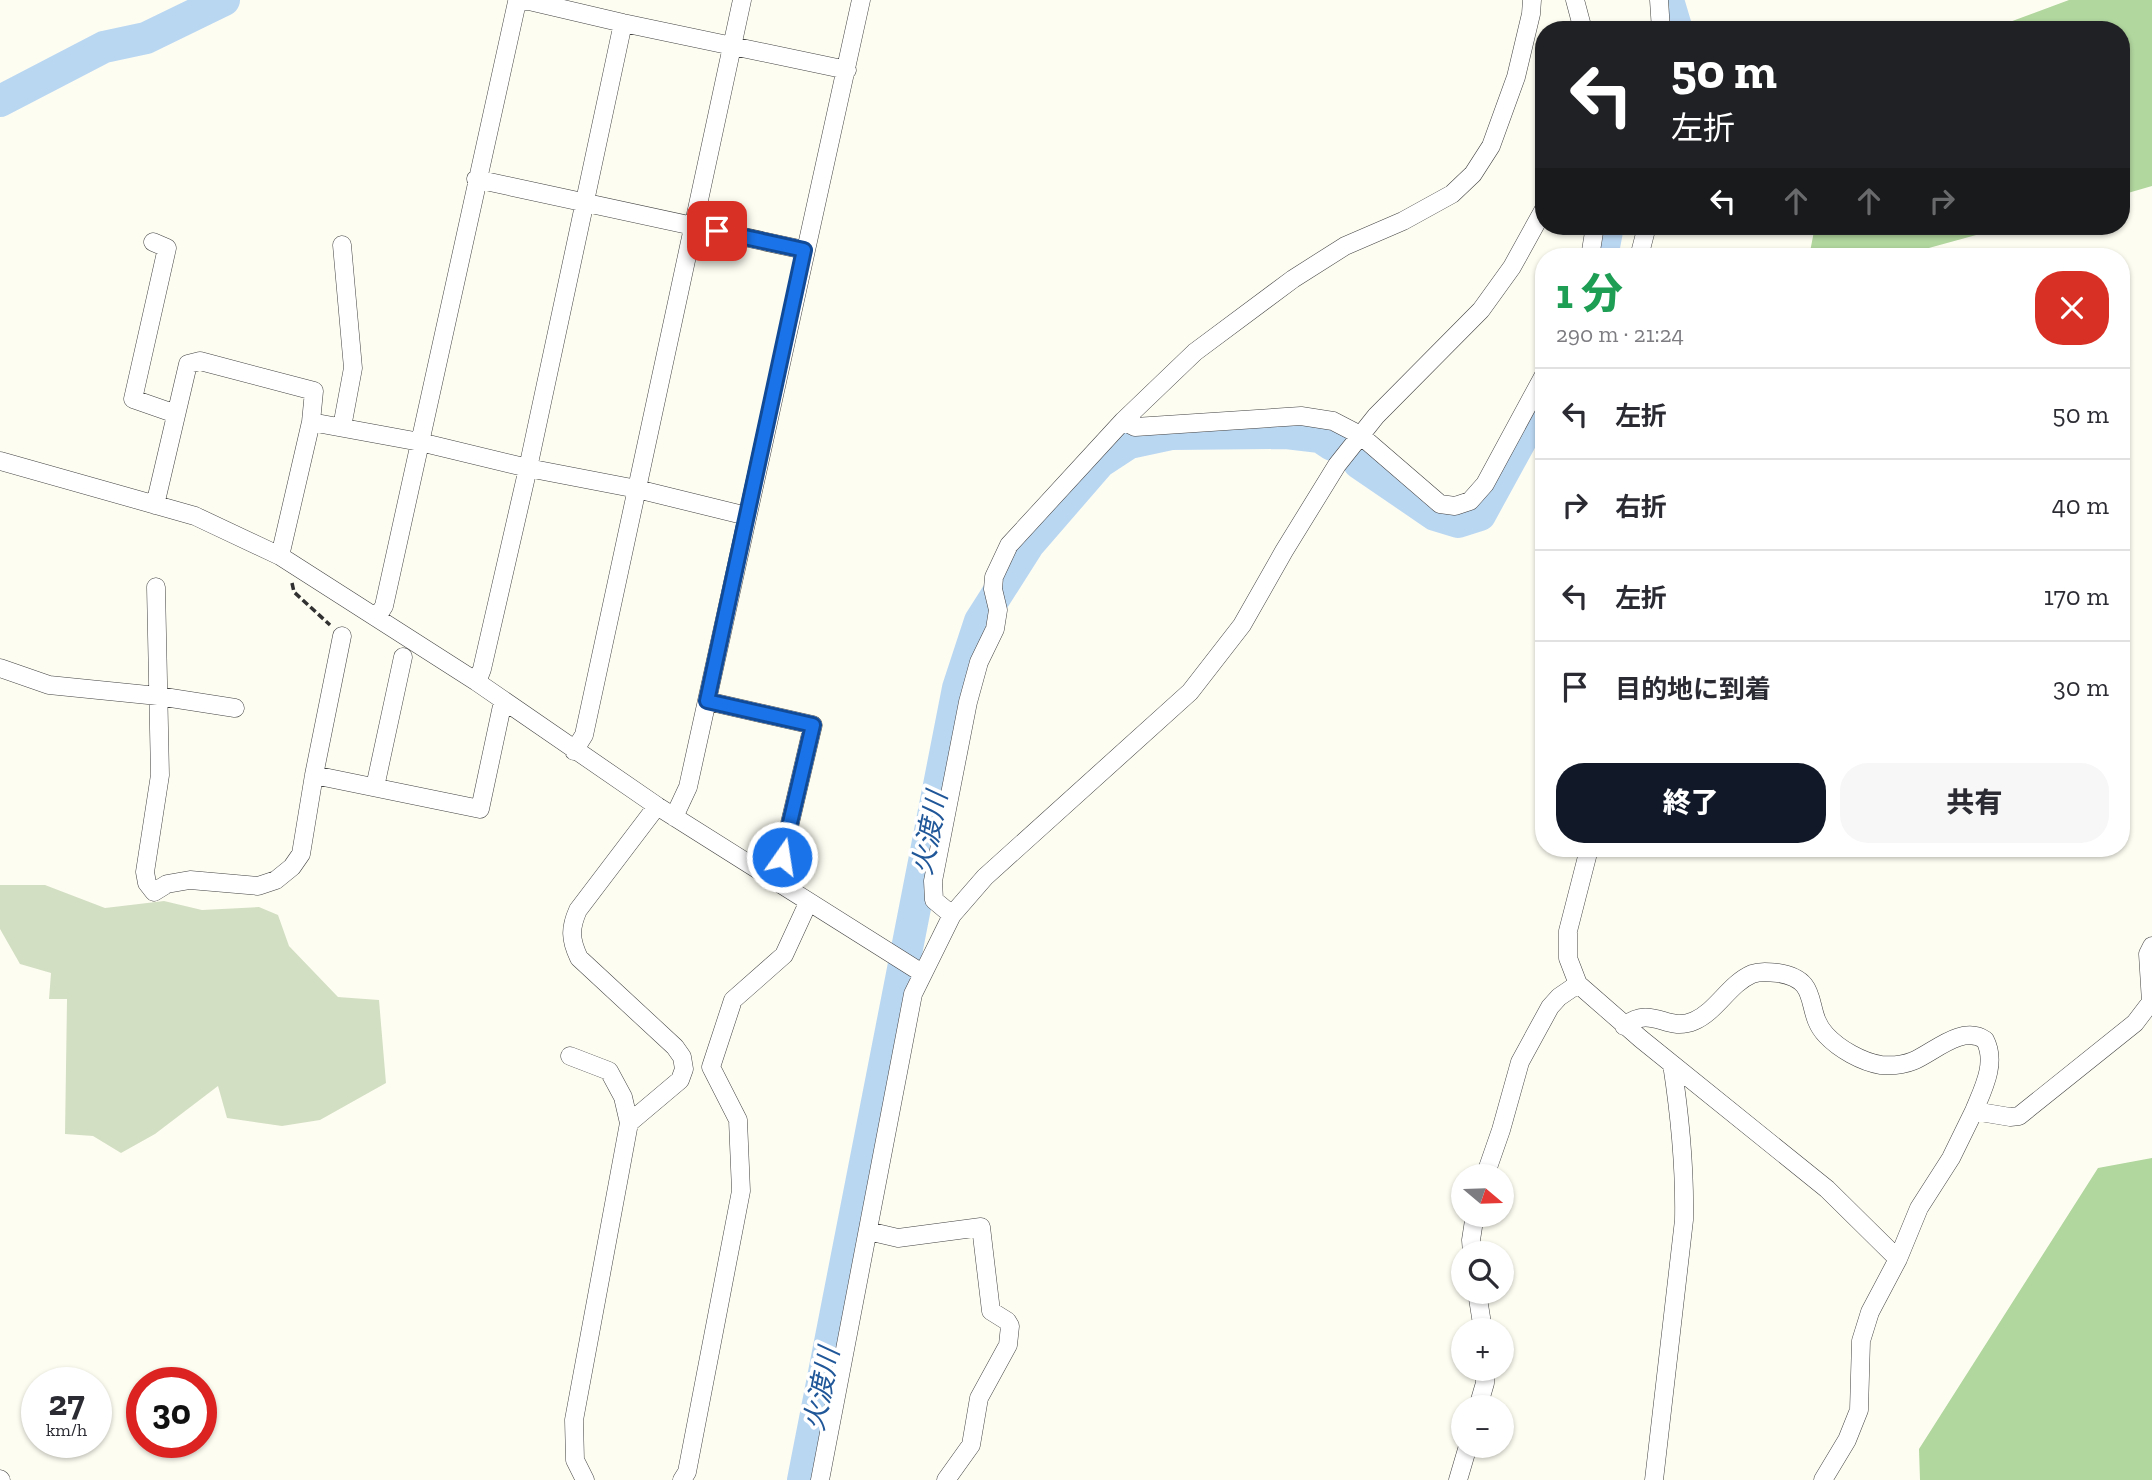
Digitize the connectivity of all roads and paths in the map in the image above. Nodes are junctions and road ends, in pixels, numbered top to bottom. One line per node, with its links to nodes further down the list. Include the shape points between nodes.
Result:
1 (861, 0): 10 (street)
2 (1532, 0): 20 (street, via 1516,77 1491,146 1473,174 1452,194 1345,246 1293,279 1195,352)
3 (1576, 0): 6 (street)
4 (1659, 0): 7 (street)
5 (741, 1): 9 (street)
6 (1581, 21)
7 (1660, 21)
8 (623, 23): 9 (street); 11 (street, via 517,2); 12 (street)
9 (732, 45): 10 (street); 14 (street)
10 (847, 70): 17 (street)
11 (476, 179): 12 (street); 24 (street)
12 (586, 203): 14 (street); 26 (street)
13 (1535, 225): 23 (street, via 1481,310)
14 (695, 227): 17 (street); 27 (street)
15 (153, 242): 19 (street, via 167,248 133,399)
16 (342, 245): 22 (street, via 353,368)
17 (804, 250): 29 (street)
18 (1535, 392): 23 (street, via 1485,484 1470,501 1455,506 1440,503)
19 (176, 414): 21 (street, via 188,364 200,361 314,391); 28 (street)
20 (1124, 421): 23 (street, via 1135,427 1301,416 1333,421); 49 (street, via 1009,545 994,577 995,629 968,702 933,881 934,900)
21 (311, 422): 22 (street); 30 (street)
22 (342, 426): 24 (street)
23 (1360, 435): 49 (street, via 1324,486 1242,625 1190,692 985,877)
24 (421, 442): 26 (street); 32 (street, via 384,606)
25 (0, 461): 28 (street)
26 (528, 468): 27 (street); 36 (street)
27 (637, 489): 29 (street); 41 (street, via 583,735)
28 (155, 505): 30 (street, via 208,521)
29 (747, 516): 39 (street)
30 (284, 558): 32 (street); 33 (path, via 293,592)
31 (156, 587): 37 (street)
32 (377, 617): 36 (street)
33 (342, 636): 42 (street)
34 (402, 657): 43 (street)
35 (0, 668): 37 (street, via 49,685)
36 (477, 682): 38 (street)
37 (158, 695): 40 (street); 42 (street, via 160,775 145,872 153,892 190,880 258,886 276,880 301,854)
38 (503, 701): 41 (street); 43 (street, via 480,809)
39 (707, 701): 45 (street, via 688,787); 47 (street, via 813,725 782,857)
40 (235, 708)
41 (573, 751): 44 (street)
42 (314, 775): 43 (street)
43 (375, 788)
44 (657, 806): 45 (street); 57 (street, via 578,910 571,926 571,943 579,958 682,1057 680,1080)
45 (674, 817): 47 (street)
46 (1587, 857): 52 (street, via 1568,931 1568,958)
47 (769, 879): 48 (street)
48 (808, 903): 51 (street); 63 (street, via 784,956 733,1000 710,1067 738,1120 741,1191)
49 (952, 915): 51 (street)
50 (2152, 946): 56 (street, via 2148,954 2151,1002 2135,1023 2020,1116)
51 (917, 970): 59 (street)
52 (1578, 984): 53 (street); 58 (street, via 1550,1007 1520,1062)
53 (1624, 1026): 55 (street); 56 (street, via 1648,1016 1668,1023 1692,1022 1752,974 1786,975 1809,990 1825,1034 1852,1054 1881,1065 1915,1061 1960,1037 1980,1037 1988,1046 1990,1061)
54 (570, 1056): 57 (street, via 609,1071 623,1097)
55 (1672, 1064): 60 (street, via 1827,1189); 67 (street, via 1684,1220)
56 (1974, 1111): 60 (street, via 1919,1209)
57 (629, 1123): 62 (street, via 574,1420 575,1460)
58 (1489, 1164)
59 (868, 1231): 64 (street); 65 (street, via 898,1238 981,1227 991,1311 1010,1326 1008,1345 979,1398 971,1446)
60 (1898, 1259): 68 (street, via 1870,1311 1861,1341 1859,1410)
61 (1464, 1458): 66 (street)
62 (585, 1480)
63 (682, 1480)
64 (820, 1480)
65 (946, 1480)
66 (1458, 1480)
67 (1654, 1480)
68 (1823, 1480)

